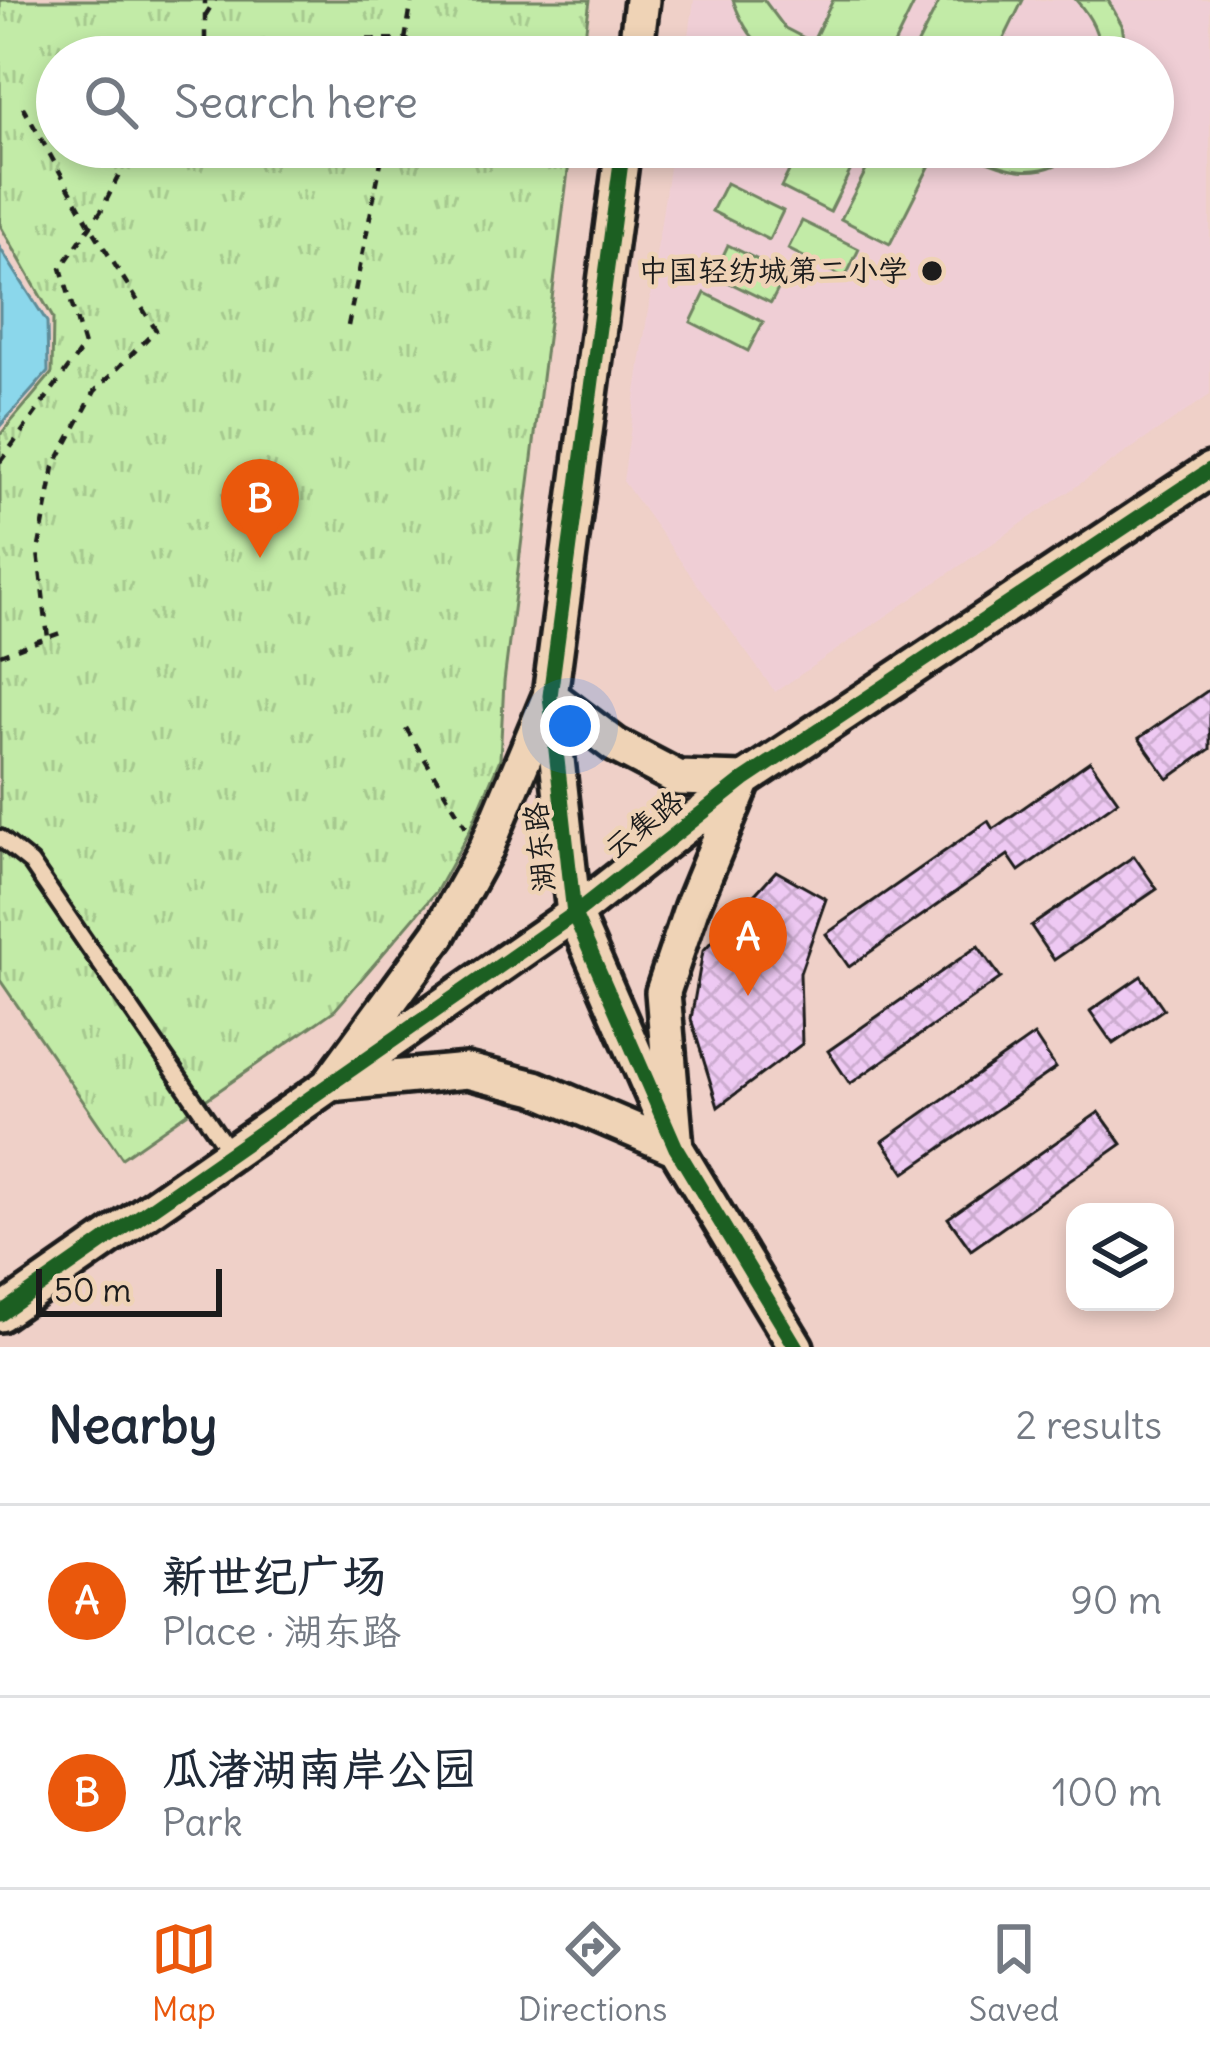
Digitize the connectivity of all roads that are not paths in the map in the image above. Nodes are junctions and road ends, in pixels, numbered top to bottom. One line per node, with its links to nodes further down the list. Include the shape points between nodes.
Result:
1 (642, 0): 2 (street)
2 (638, 36)
3 (620, 168): 5 (street, 湖东路)
4 (1210, 470): 6 (street, 云集路)
5 (550, 696): 6 (street, via 615,745 679,778); 8 (street, 湖东路); 9 (street, via 486,849 439,934)
6 (744, 780): 8 (street, 云集路); 10 (street, via 663,992)
7 (0, 838): 11 (lane, via 31,863)
8 (574, 914): 9 (street, 云集路); 10 (street, 湖东路)
9 (329, 1084): 10 (street, via 467,1071 535,1088); 11 (street, 云集路)
10 (676, 1148): 13 (street, 湖东路)
11 (232, 1155): 12 (street, 云集路)
12 (0, 1314)
13 (796, 1347)

